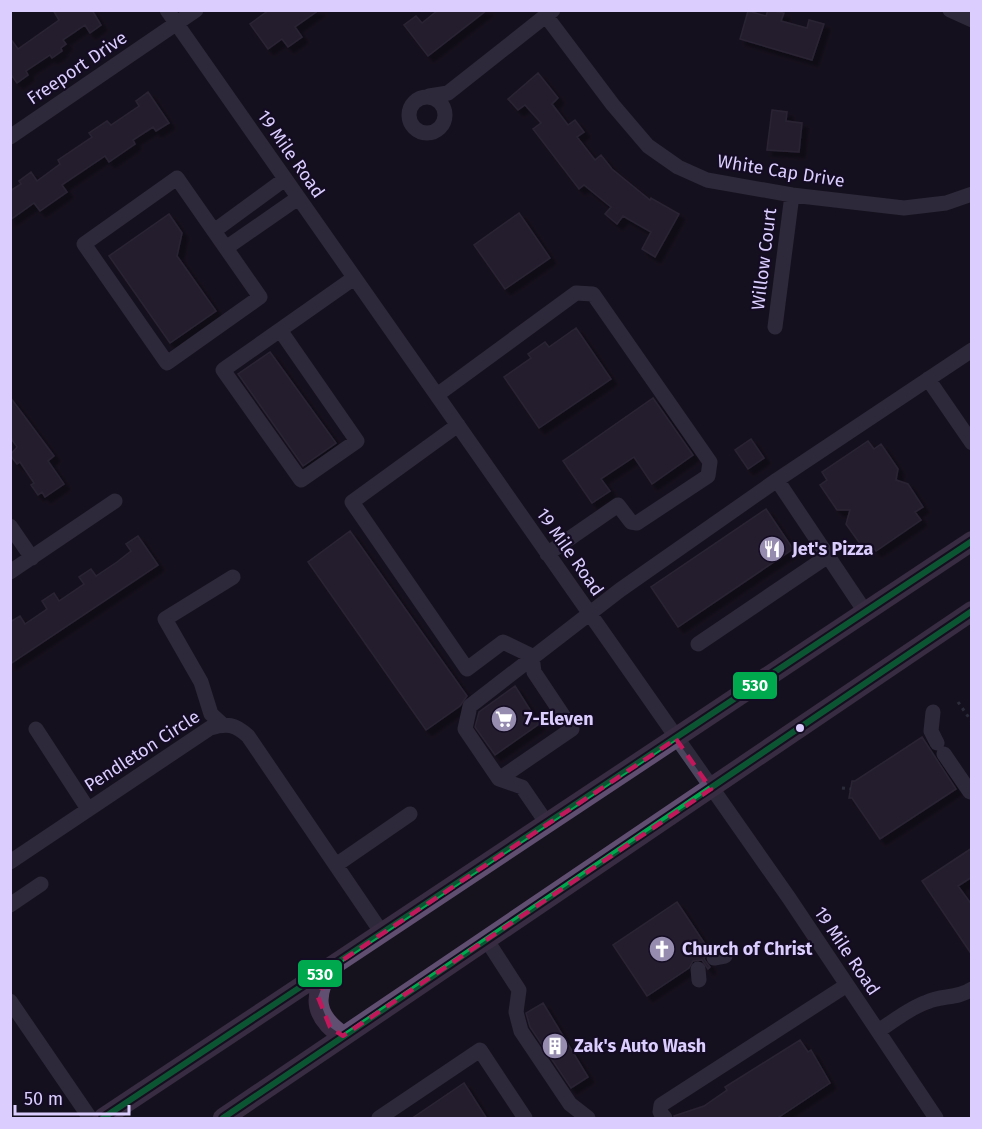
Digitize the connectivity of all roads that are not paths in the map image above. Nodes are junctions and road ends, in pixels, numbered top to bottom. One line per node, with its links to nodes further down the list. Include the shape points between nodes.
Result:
1 (167, 10): 6 (street, 19 Mile Road)
2 (196, 10): 6 (street, Freeport Drive)
3 (950, 10): 5 (street)
4 (550, 13): 7 (street); 13 (street, White Cap Drive, via 613,105 648,146 707,180)
5 (972, 20)
6 (177, 24): 10 (street, Freeport Drive); 11 (street, 19 Mile Road)
7 (448, 93): 8 (street); 9 (street)
8 (429, 96): 9 (street, via 440,101); 9 (street, via 418,99 410,108 410,119 416,129 428,133 439,129)
9 (445, 112)
10 (10, 137)
11 (285, 179): 14 (street, 19 Mile Road); 15 (street)
12 (972, 194): 13 (street, White Cap Drive, via 946,203 904,208)
13 (792, 195): 18 (street, Willow Court)
14 (298, 198): 16 (street); 17 (street, 19 Mile Road)
15 (214, 231): 16 (street); 16 (street, via 177,178 84,244 167,363 260,297)
16 (226, 248)
17 (354, 278): 19 (street); 22 (street, 19 Mile Road)
18 (775, 327)
19 (280, 330): 19 (street, via 223,370 301,480 357,441)
20 (972, 350): 21 (street)
21 (928, 379): 24 (street); 25 (street)
22 (437, 395): 23 (street, 19 Mile Road); 29 (street, via 576,293 593,294 710,462 708,476 637,523 631,522 618,505)
23 (458, 425): 29 (street, 19 Mile Road); 38 (street, via 352,502 467,669 503,642)
24 (972, 443)
25 (777, 480): 30 (street); 35 (street)
26 (115, 501): 31 (street)
27 (10, 526): 31 (street)
28 (972, 540): 36 (main road)
29 (548, 554): 35 (street, 19 Mile Road)
30 (828, 556): 36 (street); 37 (street)
31 (32, 558): 32 (street)
32 (10, 572)
33 (233, 577): 40 (street, via 165,620 201,682 211,714)
34 (972, 611): 44 (main road)
35 (589, 613): 38 (street); 42 (street, 19 Mile Road)
36 (866, 613): 42 (main road)
37 (698, 644)
38 (532, 656): 43 (street, via 470,706 465,729); 43 (street, via 534,672 572,729)
39 (933, 712): 45 (street, via 931,731)
40 (222, 724): 46 (street, Pendleton Circle, via 210,728); 50 (street, Pendleton Circle, via 238,727 248,736)
41 (36, 729): 46 (street)
42 (676, 739): 44 (street, 19 Mile Road); 48 (main road)
43 (499, 779): 48 (street, via 522,787)
44 (711, 789): 54 (main road); 56 (street, 19 Mile Road)
45 (970, 792)
46 (88, 809): 49 (street, Pendleton Circle)
47 (410, 814): 50 (street)
48 (546, 822): 53 (main road)
49 (10, 862)
50 (336, 865): 53 (street, Pendleton Circle)
51 (41, 884): 52 (street)
52 (10, 905)
53 (382, 933): 55 (main road)
54 (486, 939): 60 (main road); 66 (street, via 519,990 516,1012 521,1030 570,1104)
55 (329, 969): 60 (main road, via 320,984 319,1009 330,1027); 62 (main road)
56 (847, 985): 59 (street, 19 Mile Road); 67 (street, via 661,1105)
57 (972, 989): 59 (street, via 914,1007)
58 (10, 1001): 61 (street)
59 (878, 1031): 68 (street, 19 Mile Road)
60 (343, 1036): 63 (main road)
61 (90, 1119)
62 (103, 1119)
63 (223, 1119)
64 (379, 1119): 65 (street, via 480,1050)
65 (525, 1119)
66 (588, 1119)
67 (665, 1119)
68 (936, 1119)

